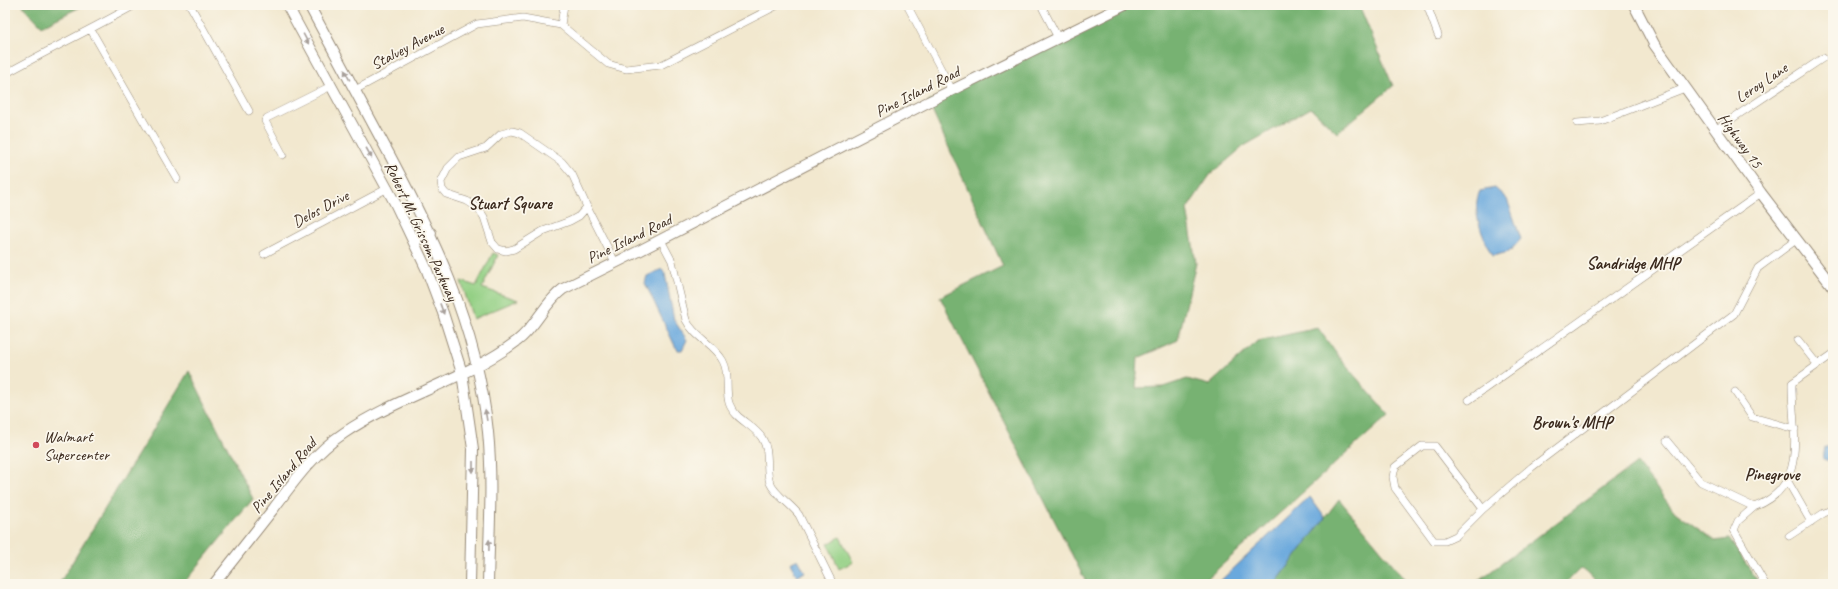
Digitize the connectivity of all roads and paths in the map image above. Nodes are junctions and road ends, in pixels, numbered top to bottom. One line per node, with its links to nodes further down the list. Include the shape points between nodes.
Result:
1 (135, 5): 13 (street)
2 (190, 5): 24 (street)
3 (288, 5): 20 (main road, Robert M. Grissom Parkway, one-way to 20)
4 (309, 5): 22 (main road, Robert M. Grissom Parkway, one-way to 4)
5 (564, 5): 12 (street)
6 (778, 5): 12 (street, Stalvey Avenue, via 661,65 626,69 608,64)
7 (907, 5): 23 (street)
8 (1041, 5): 15 (street)
9 (1125, 5): 15 (main road, Pine Island Road)
10 (1427, 5): 14 (street)
11 (1634, 5): 21 (main road, Highway 15, via 1654,44)
12 (561, 25): 22 (street, Stalvey Avenue, via 523,18 477,24)
13 (91, 30): 17 (street); 28 (street)
14 (1438, 35)
15 (1058, 38): 23 (main road, Pine Island Road)
16 (1823, 58): 26 (street, Leroy Lane)
17 (32, 59): 18 (street); 19 (street)
18 (5, 67)
19 (5, 74)
20 (331, 86): 27 (street, via 267,118 265,121); 29 (main road, Robert M. Grissom Parkway, one-way to 29)
21 (1685, 88): 25 (street, via 1600,121); 26 (main road, Highway 15)
22 (355, 90): 32 (main road, Robert M. Grissom Parkway)
23 (952, 90): 34 (main road, Pine Island Road)
24 (249, 111)
25 (1577, 123)
26 (1715, 130): 30 (main road, Highway 15)
27 (283, 155)
28 (177, 179)
29 (388, 188): 33 (main road, Robert M. Grissom Parkway); 36 (street, Delos Drive)
30 (1761, 193): 35 (main road, Highway 15); 45 (street)
31 (587, 207): 31 (street, via 572,174 562,162 520,133 512,131 501,134 479,152 459,158 448,168 442,182 442,189 446,194 478,208 484,217 492,242 498,249 506,251 514,249 543,231 570,221); 37 (street)
32 (431, 233): 33 (main road, via 426,238); 42 (main road, Robert M. Grissom Parkway, via 451,281)
33 (412, 237): 43 (main road, Robert M. Grissom Parkway, one-way to 43, via 439,300)
34 (660, 240): 37 (main road, Pine Island Road); 57 (street, via 672,262 690,328 722,358 727,370 732,410 764,441 770,483 779,496 799,515)
35 (1796, 240): 38 (main road, Highway 15); 50 (street, via 1758,268 1734,314 1532,467)
36 (264, 254)
37 (615, 262): 42 (main road, Pine Island Road, via 569,285 552,297 530,329 518,340)
38 (1833, 287)
39 (1798, 340): 41 (street)
40 (1833, 354): 41 (street)
41 (1817, 364): 46 (street, via 1792,383)
42 (477, 365): 43 (main road, Pine Island Road); 56 (main road, Robert M. Grissom Parkway, one-way to 42, via 490,468 488,431)
43 (462, 373): 54 (main road, Pine Island Road, via 357,424 329,444 300,474); 55 (main road, Robert M. Grissom Parkway, one-way to 55, via 473,449)
44 (1735, 392): 46 (street, via 1752,417)
45 (1469, 400)
46 (1795, 430): 48 (street, via 1794,459)
47 (1667, 441): 49 (street, via 1701,482)
48 (1787, 480): 49 (street, via 1774,495); 52 (street)
49 (1754, 507): 58 (street, via 1738,521 1734,530)
50 (1483, 509): 50 (street, via 1456,536 1445,541 1434,541 1395,488 1395,467 1422,446 1435,446)
51 (1833, 510): 52 (street)
52 (1811, 522): 53 (street)
53 (1789, 536)
54 (214, 584)
55 (470, 584)
56 (488, 584)
57 (833, 584)
58 (1765, 584)

